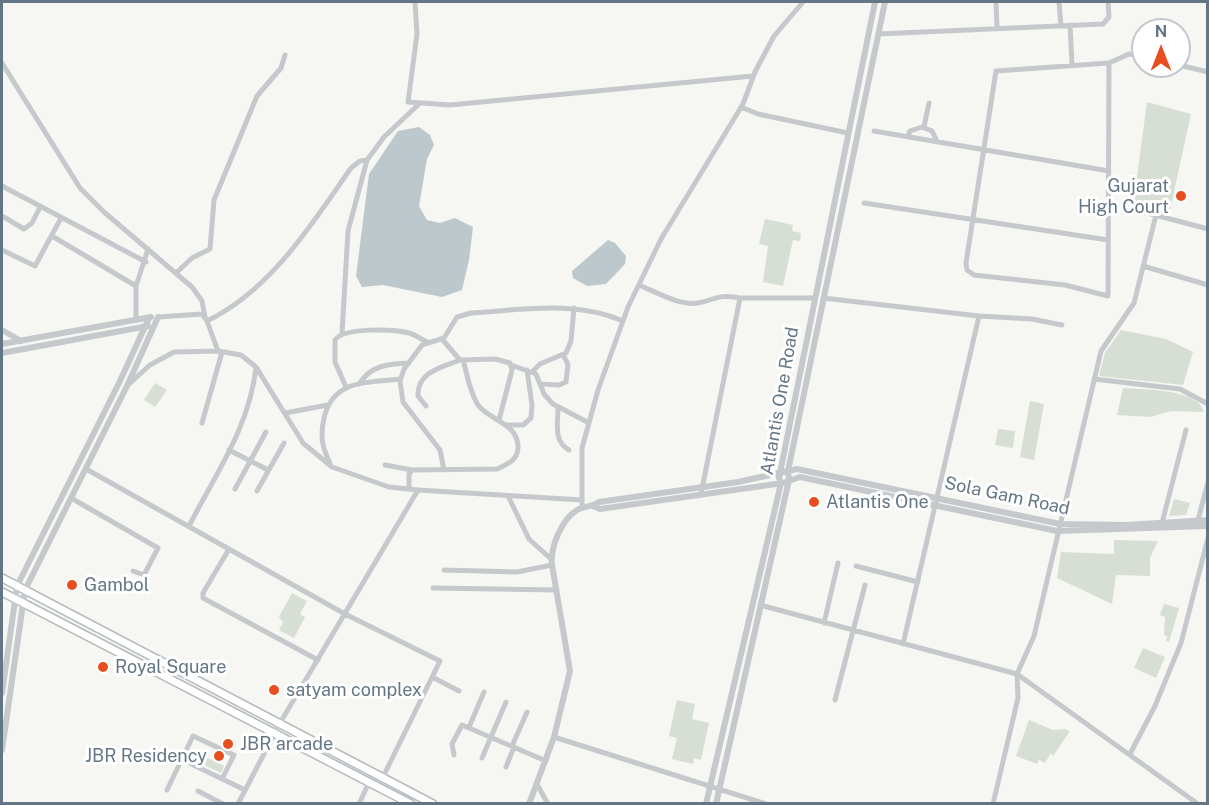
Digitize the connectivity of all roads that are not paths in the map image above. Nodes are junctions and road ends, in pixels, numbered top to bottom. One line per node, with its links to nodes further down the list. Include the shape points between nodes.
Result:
1 (415, 2): 21 (street, via 417,34 408,102)
2 (803, 2): 19 (street, via 774,36)
3 (875, 2): 25 (street, Atlantis One Road)
4 (885, 2): 11 (street, Atlantis One Road)
5 (996, 2): 10 (street)
6 (1059, 2): 9 (street)
7 (1108, 2): 8 (street, via 1108,17 1103,24)
8 (1070, 25): 9 (street); 16 (street)
9 (1060, 26): 10 (street)
10 (997, 28): 11 (street)
11 (878, 34): 52 (street, Atlantis One Road)
12 (1131, 54): 15 (street)
13 (285, 55): 46 (street, via 281,68 257,96 214,200 210,249 192,258)
14 (2, 63): 42 (street, via 80,188)
15 (1109, 63): 16 (street); 30 (street)
16 (1072, 65): 28 (street, via 996,71)
17 (1191, 68): 18 (street)
18 (1208, 72)
19 (753, 76): 21 (street, via 450,105); 22 (street)
20 (929, 103): 23 (street)
21 (419, 104): 29 (street, via 384,137)
22 (741, 107): 25 (street); 47 (street, via 661,239)
23 (924, 128): 26 (street, via 910,131); 27 (street, via 932,130)
24 (874, 131): 26 (street)
25 (848, 133): 51 (street, Atlantis One Road)
26 (908, 136): 27 (street)
27 (937, 141): 28 (street)
28 (984, 149): 30 (street); 38 (street)
29 (367, 160): 54 (street, via 351,168 261,284 238,305); 64 (street, via 347,239)
30 (1109, 171): 41 (street)
31 (2, 186): 33 (street)
32 (864, 202): 38 (street)
33 (40, 207): 36 (street, via 24,229); 37 (street)
34 (1140, 211): 35 (street)
35 (1156, 215): 39 (street); 45 (street)
36 (2, 216)
37 (61, 218): 40 (street); 44 (street)
38 (973, 219): 41 (street); 41 (street, via 966,263 967,270 974,274 1065,285 1108,296)
39 (1208, 229)
40 (52, 236): 43 (street, via 35,266); 49 (street)
41 (1108, 240)
42 (148, 249): 44 (street); 46 (street)
43 (2, 250)
44 (146, 262): 49 (street)
45 (1143, 267): 48 (street); 78 (street, via 1134,303 1101,351)
46 (176, 273): 54 (street, via 200,295)
47 (639, 285): 50 (street, via 672,299 697,303 721,295); 59 (street)
48 (1208, 285)
49 (136, 286): 58 (street)
50 (740, 298): 51 (street); 112 (street)
51 (814, 298): 104 (street, Atlantis One Road)
52 (824, 298): 55 (street); 104 (street, Atlantis One Road)
53 (574, 308): 59 (street); 65 (street, via 459,315); 71 (street, via 571,341)
54 (206, 314): 56 (street); 69 (street)
55 (980, 316): 61 (street); 114 (street)
56 (158, 317): 57 (street); 60 (street)
57 (149, 318): 58 (street); 62 (street)
58 (136, 320): 66 (street)
59 (623, 321): 90 (street)
60 (154, 325): 62 (street); 81 (street)
61 (1062, 325)
62 (145, 327): 70 (street); 136 (street)
63 (2, 330): 66 (street)
64 (342, 333): 67 (street, via 402,332); 82 (street, via 335,340 334,354)
65 (442, 339): 67 (street); 72 (street)
66 (21, 341): 68 (street)
67 (427, 342): 73 (street)
68 (2, 344)
69 (220, 352): 75 (street, via 241,356); 81 (street, via 174,352 150,365); 89 (street)
70 (2, 353)
71 (563, 356): 76 (street); 80 (street, via 568,364 566,382)
72 (461, 360): 74 (street, via 495,359); 85 (street, via 430,373 420,382 418,396); 88 (street, via 478,405)
73 (409, 363): 77 (street); 79 (street, via 379,366)
74 (511, 365): 76 (street); 88 (street)
75 (256, 367): 87 (street); 95 (street, via 248,412)
76 (529, 371): 80 (street); 91 (street, via 531,418 523,425)
77 (400, 378): 79 (street); 103 (street, via 403,402 440,450)
78 (1094, 379): 83 (street, via 1180,389); 122 (street)
79 (359, 384): 82 (street)
80 (541, 384): 86 (street, via 547,398)
81 (127, 386): 100 (street)
82 (346, 387): 84 (street)
83 (1208, 404)
84 (328, 405): 87 (street); 99 (street, via 321,446)
85 (426, 406)
86 (558, 407): 90 (street); 96 (street, via 558,439)
87 (285, 413): 99 (street, via 303,443)
88 (499, 420): 91 (street)
89 (202, 423)
90 (589, 423): 116 (street, via 582,448)
91 (506, 425): 103 (street, via 518,441 518,453 509,464 497,469)
92 (1186, 430): 121 (street)
93 (266, 432): 97 (street)
94 (284, 443): 101 (street)
95 (229, 450): 97 (street); 123 (street)
96 (569, 450)
97 (250, 461): 101 (street); 109 (street)
98 (384, 465): 102 (street)
99 (332, 467): 108 (street, via 389,487)
100 (86, 469): 115 (street); 123 (street)
101 (268, 470): 111 (street)
102 (412, 470): 103 (street); 108 (street)
103 (444, 470)
104 (784, 472): 105 (street, Atlantis One Road); 107 (street, Atlantis One Road); 112 (street, Sola Gam Road); 114 (street, Sola Gam Road, via 797,469)
105 (789, 480): 107 (street, Sola Gam Road); 117 (street, Sola Gam Road, via 800,477); 143 (street, Atlantis One Road)
106 (1208, 482): 119 (street)
107 (781, 483): 112 (street, Sola Gam Road); 174 (street, Atlantis One Road)
108 (409, 488): 110 (street)
109 (235, 489)
110 (418, 490): 113 (street); 144 (street)
111 (257, 491)
112 (702, 491): 118 (street, Sola Gam Road, via 600,509)
113 (508, 496): 116 (street); 128 (street, via 529,539)
114 (939, 497): 117 (street); 122 (street, Sola Gam Road)
115 (71, 498): 132 (street, via 158,548 144,575); 138 (street)
116 (582, 500): 118 (street)
117 (937, 506): 125 (street, Sola Gam Road); 134 (street)
118 (582, 508): 128 (street, via 563,526)
119 (1198, 520): 120 (street, Sola Gam Road); 121 (street, Sola Gam Road)
120 (1208, 520)
121 (1162, 523): 122 (street, Sola Gam Road)
122 (1060, 524): 125 (street)
123 (189, 526): 127 (street)
124 (1208, 526): 125 (street, Sola Gam Road)
125 (1057, 531): 149 (street, via 1034,636)
126 (1208, 538): 164 (street, via 1181,643)
127 (229, 549): 144 (street); 148 (street, via 203,598)
128 (551, 562): 131 (street, via 518,572); 139 (street)
129 (838, 563): 145 (street)
130 (856, 566): 134 (street)
131 (444, 570)
132 (133, 571)
133 (2, 578): 136 (main road)
134 (918, 582): 147 (street)
135 (865, 585): 146 (street)
136 (17, 586): 138 (main road); 141 (street)
137 (433, 588): 139 (street)
138 (25, 590): 142 (street); 157 (main road)
139 (557, 590): 161 (street, via 570,671)
140 (2, 591): 141 (main road)
141 (15, 599): 142 (main road); 153 (street)
142 (23, 603): 159 (main road); 163 (street)
143 (760, 605): 145 (street); 177 (street, Atlantis One Road)
144 (345, 614): 148 (street); 150 (street, via 440,661)
145 (824, 622): 146 (street)
146 (853, 630): 147 (street); 154 (street)
147 (903, 644): 149 (street)
148 (318, 660): 157 (street)
149 (1017, 674): 164 (street); 189 (street, via 1018,698)
150 (434, 678): 151 (street); 170 (street)
151 (459, 691)
152 (484, 692): 158 (street)
153 (2, 693)
154 (835, 700)
155 (506, 702): 160 (street)
156 (526, 712): 162 (street)
157 (280, 723): 159 (street); 170 (main road)
158 (469, 727): 160 (street); 165 (street, via 461,726 452,746)
159 (274, 734): 172 (main road); 175 (street)
160 (491, 737): 162 (street); 166 (street)
161 (554, 737): 168 (street); 174 (street)
162 (513, 747): 168 (street); 169 (street)
163 (2, 750)
164 (1130, 754): 190 (street)
165 (454, 756)
166 (482, 758)
167 (181, 759): 171 (street); 171 (street, via 193,736 234,755); 176 (street)
168 (546, 761): 173 (street)
169 (506, 767)
170 (383, 777): 183 (main road)
171 (222, 779): 175 (street)
172 (369, 782): 181 (street); 182 (main road)
173 (538, 786): 184 (street); 185 (street)
174 (709, 787): 177 (street); 186 (street, Atlantis One Road)
175 (243, 789): 180 (street)
176 (167, 790)
177 (719, 790): 187 (street, Atlantis One Road); 188 (street)
178 (198, 791): 179 (street)
179 (223, 804)
180 (237, 804)
181 (359, 804)
182 (411, 804)
183 (433, 804)
184 (529, 804)
185 (548, 804)
186 (706, 804)
187 (716, 804)
188 (766, 804)
189 (993, 804)
190 (1198, 804)

